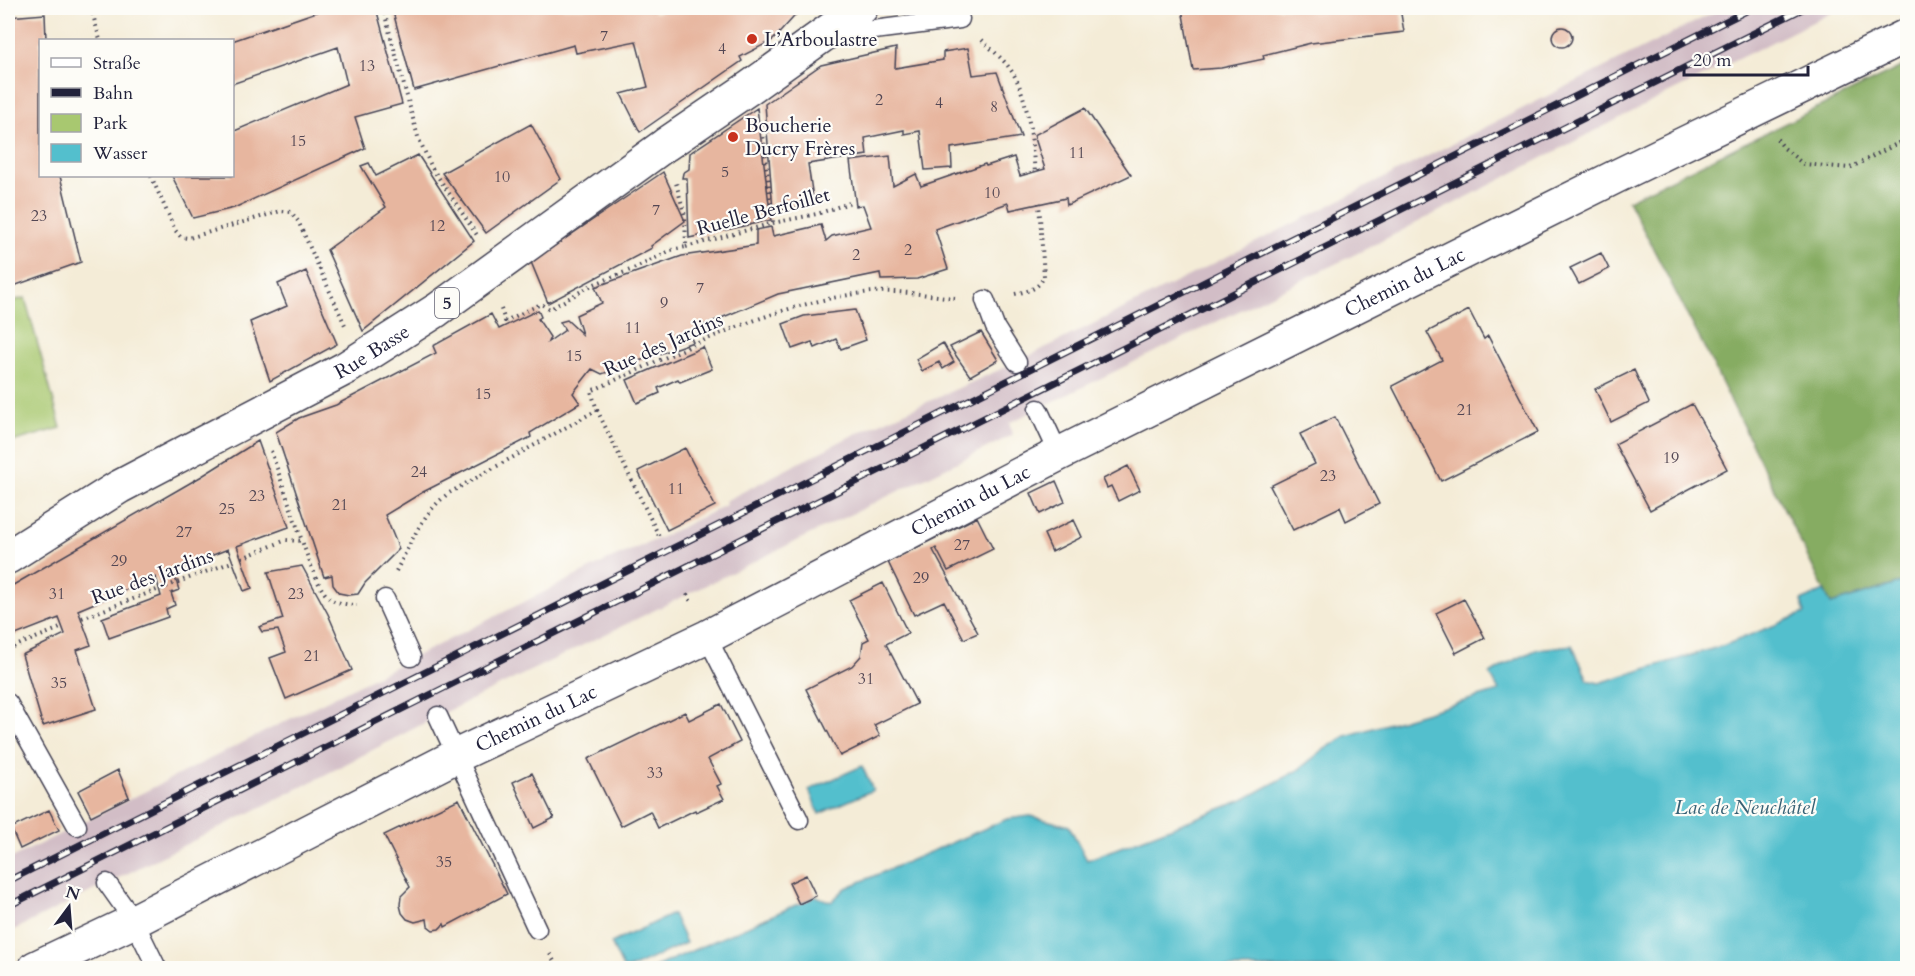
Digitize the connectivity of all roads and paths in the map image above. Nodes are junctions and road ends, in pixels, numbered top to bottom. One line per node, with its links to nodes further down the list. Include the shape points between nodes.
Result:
1 (91, 8): 7 (path)
2 (383, 8): 18 (path, via 427,158)
3 (861, 8): 5 (street, Rue Basse / 5)
4 (960, 19): 5 (lane, via 858,32); 11 (path, via 1014,74 1025,105)
5 (829, 29): 18 (street, Rue Basse / 5)
6 (1908, 35): 8 (street, Chemin du Lac)
7 (100, 39)
8 (1756, 108): 10 (path, via 1784,148 1803,164 1850,168); 26 (street, Chemin du Lac)
9 (762, 123): 16 (path)
10 (1908, 138)
11 (1035, 172)
12 (673, 174): 17 (path, Ruelle Berfoillet, via 685,216)
13 (151, 177): 21 (path, via 181,237 281,211 291,212)
14 (849, 203): 16 (path, Ruelle Berfoillet)
15 (1039, 203): 19 (path, Rue des Jardins, via 1045,267 1042,283)
16 (773, 223): 17 (path, Ruelle Berfoillet)
17 (686, 247): 20 (path, Ruelle Berfoillet, via 671,249 592,285 550,309 542,304)
18 (498, 266): 29 (street, Rue Basse / 5, via 346,368 119,487)
19 (985, 300): 22 (lane, via 995,327); 24 (path, Rue des Jardins, via 865,292 794,307 591,391)
20 (505, 321)
21 (349, 333)
22 (1017, 362)
23 (1038, 409): 26 (lane)
24 (597, 410): 27 (path); 32 (path, via 435,504 414,535)
25 (269, 444): 28 (path)
26 (1059, 454): 35 (street, Chemin du Lac)
27 (660, 538)
28 (302, 541): 30 (path, Rue des Jardins, via 286,540); 32 (path, via 319,583 330,598 349,605)
29 (8, 557)
30 (242, 558)
31 (232, 562): 33 (path, Rue des Jardins)
32 (385, 599): 37 (lane)
33 (82, 618)
34 (63, 627): 36 (path)
35 (707, 638): 40 (street, Chemin du Lac); 41 (lane)
36 (8, 649)
37 (411, 657)
38 (8, 703): 42 (lane)
39 (438, 716): 40 (lane)
40 (458, 755): 44 (street, Chemin du Lac); 45 (lane)
41 (799, 820)
42 (77, 826)
43 (107, 883): 44 (lane)
44 (134, 921): 46 (street, Chemin du Lac); 47 (lane)
45 (537, 929)
46 (35, 969)
47 (157, 969)

